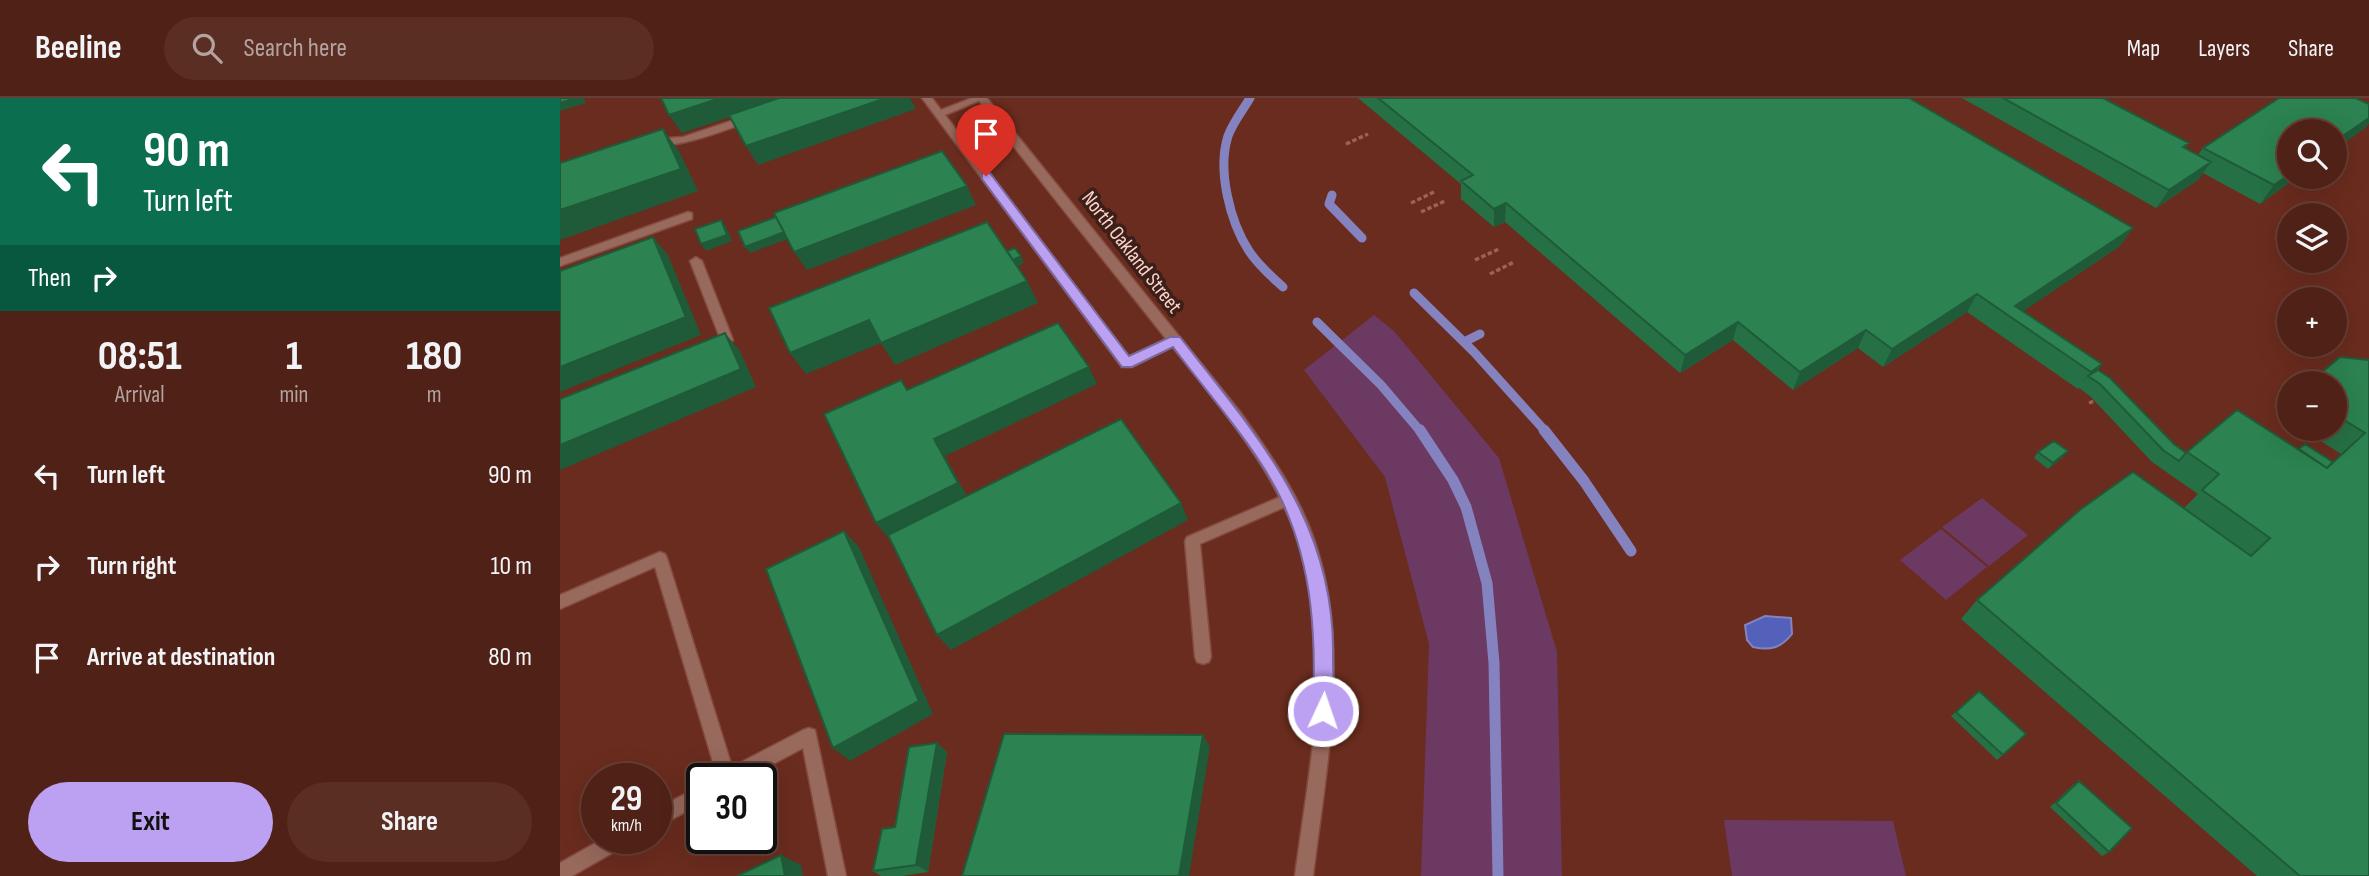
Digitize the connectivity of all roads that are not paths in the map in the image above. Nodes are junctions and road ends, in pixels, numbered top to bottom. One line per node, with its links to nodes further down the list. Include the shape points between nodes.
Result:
1 (927, 98): 3 (street)
2 (982, 98): 3 (street); 9 (street, North Oakland Street)
3 (939, 114): 9 (street, via 1127,364)
4 (756, 116): 5 (street, via 684,140)
5 (638, 143)
6 (688, 216): 8 (street)
7 (696, 261): 10 (street, via 727,340)
8 (560, 262)
9 (1175, 340): 11 (street, North Oakland Street, via 1242,426)
10 (702, 350)
11 (1289, 499): 13 (street, via 1192,541); 19 (street, North Oakland Street, via 1314,565 1325,640 1323,711)
12 (560, 602): 14 (street, via 660,558)
13 (1203, 657)
14 (723, 763)
15 (757, 763): 18 (street, via 809,736)
16 (594, 854): 17 (street)
17 (560, 873)
18 (837, 876)
19 (1304, 876)

